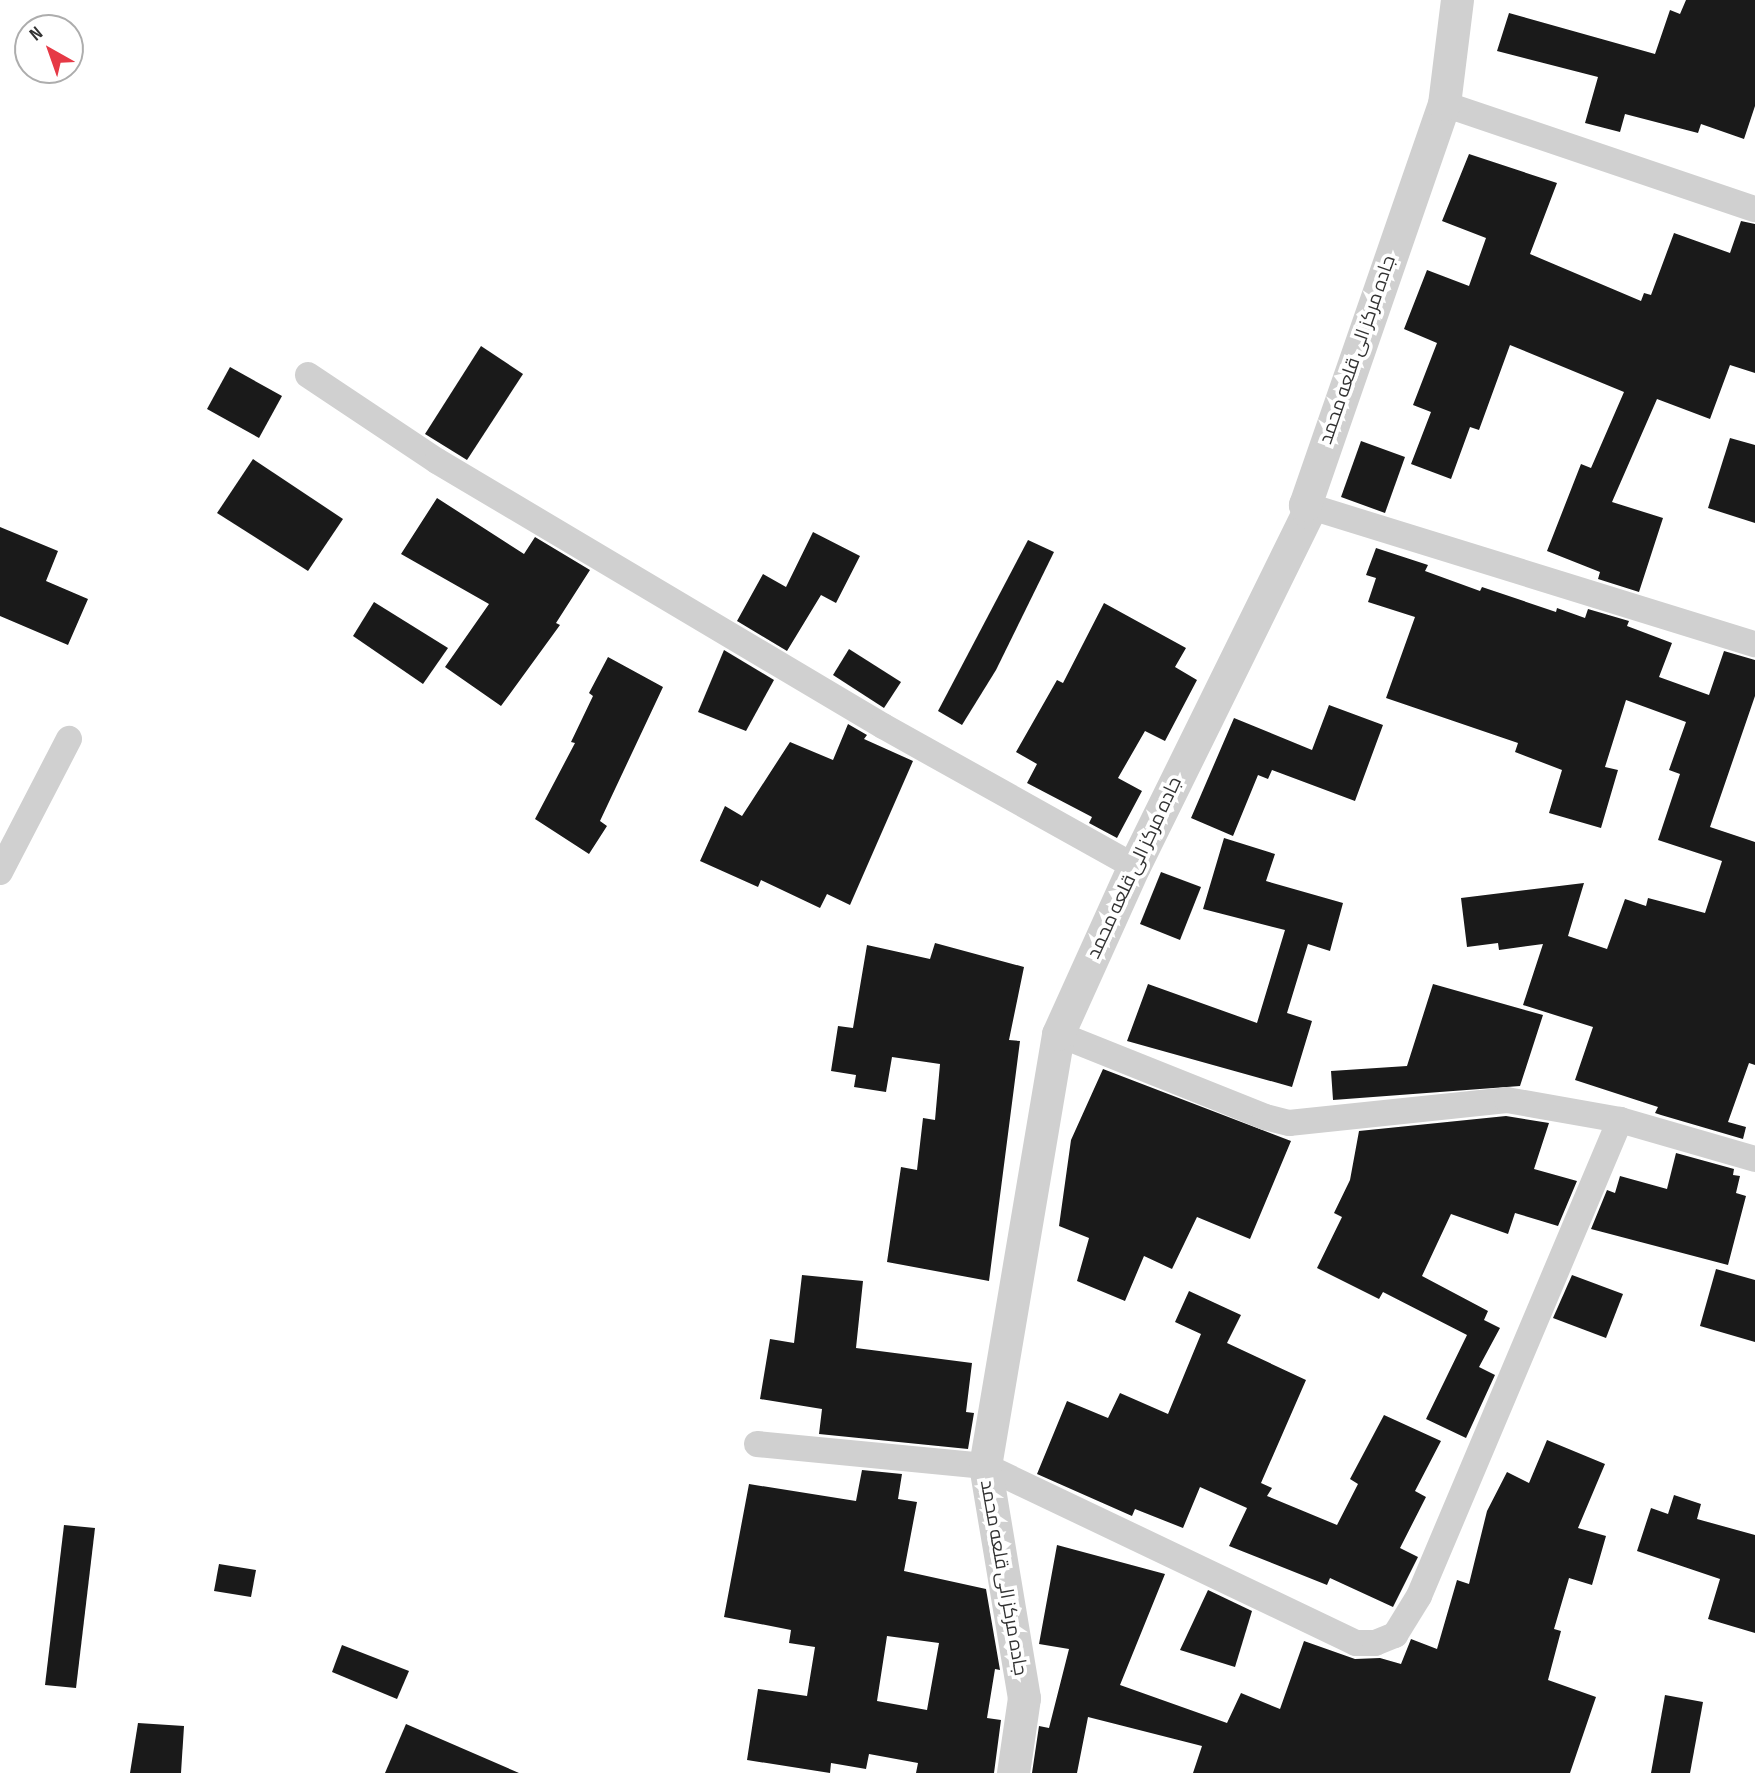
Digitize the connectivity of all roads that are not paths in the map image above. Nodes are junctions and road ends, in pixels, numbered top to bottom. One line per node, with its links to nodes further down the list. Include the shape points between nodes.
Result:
1 (1457, 0): 2 (street, جاده مرکز الی قلعه محمد)
2 (1444, 104): 3 (street); 5 (street, جاده مرکز الی قلعه محمد)
3 (1755, 209)
4 (308, 375): 8 (street, via 437,461 777,663)
5 (1305, 505): 6 (street); 8 (street, جاده مرکز الی قلعه محمد, via 1308,512)
6 (1755, 644)
7 (69, 739): 9 (street)
8 (1134, 866): 10 (street, جاده مرکز الی قلعه محمد)
9 (0, 872)
10 (1058, 1034): 11 (street, via 1289,1123 1507,1100); 14 (street, جاده مرکز الی قلعه محمد)
11 (1620, 1120): 12 (street); 14 (street, via 1419,1596 1395,1635 1375,1643 1356,1643)
12 (1755, 1159)
13 (757, 1444): 14 (street)
14 (985, 1466): 15 (street, جاده مرکز الی قلعه محمد, via 1024,1698)
15 (1013, 1773)

